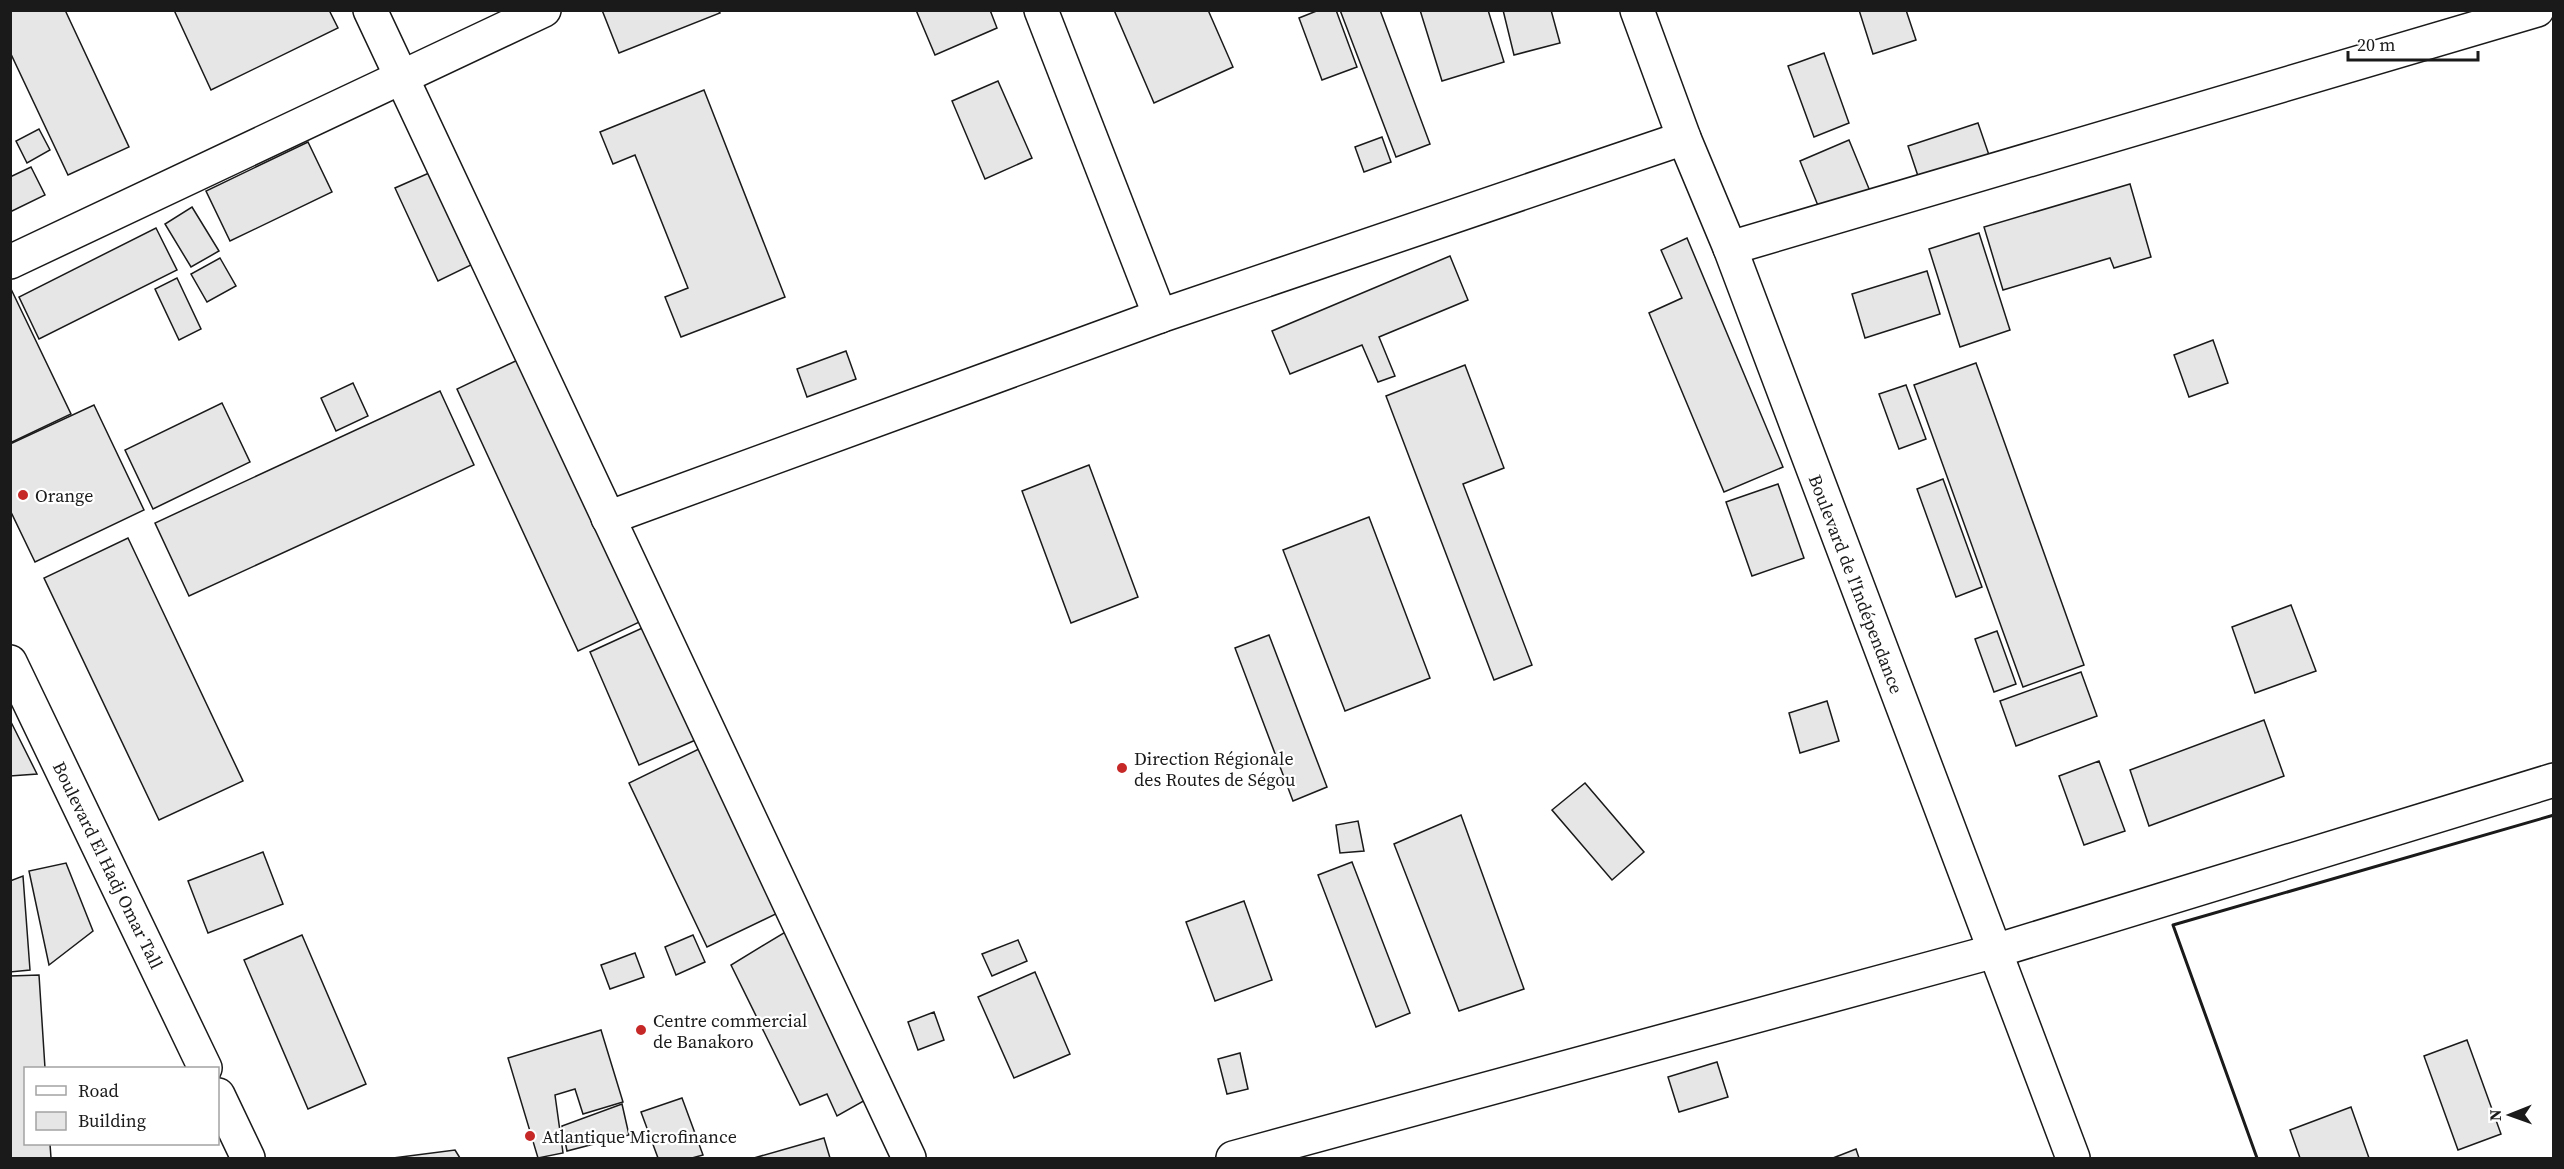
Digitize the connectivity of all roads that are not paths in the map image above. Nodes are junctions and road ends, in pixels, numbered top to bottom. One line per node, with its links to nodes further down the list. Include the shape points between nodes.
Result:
1 (370, 10): 6 (main road)
2 (544, 10): 6 (main road)
3 (1041, 10): 10 (main road)
4 (1637, 10): 7 (main road, Boulevard de l'Indépendance)
5 (2537, 10): 8 (main road)
6 (401, 78): 9 (main road); 11 (main road)
7 (1683, 138): 8 (main road, Boulevard de l'Indépendance); 10 (main road)
8 (1730, 248): 14 (main road, Boulevard de l'Indépendance)
9 (10, 262)
10 (1160, 316): 11 (main road)
11 (608, 518): 18 (main road)
12 (10, 662): 15 (main road, Boulevard El Hadj Omar Tall)
13 (2553, 780): 14 (main road)
14 (1995, 951): 19 (main road); 20 (main road, Boulevard de l'Indépendance)
15 (205, 1067)
16 (219, 1097): 17 (main road)
17 (248, 1158)
18 (909, 1158)
19 (1233, 1158)
20 (2073, 1158)

